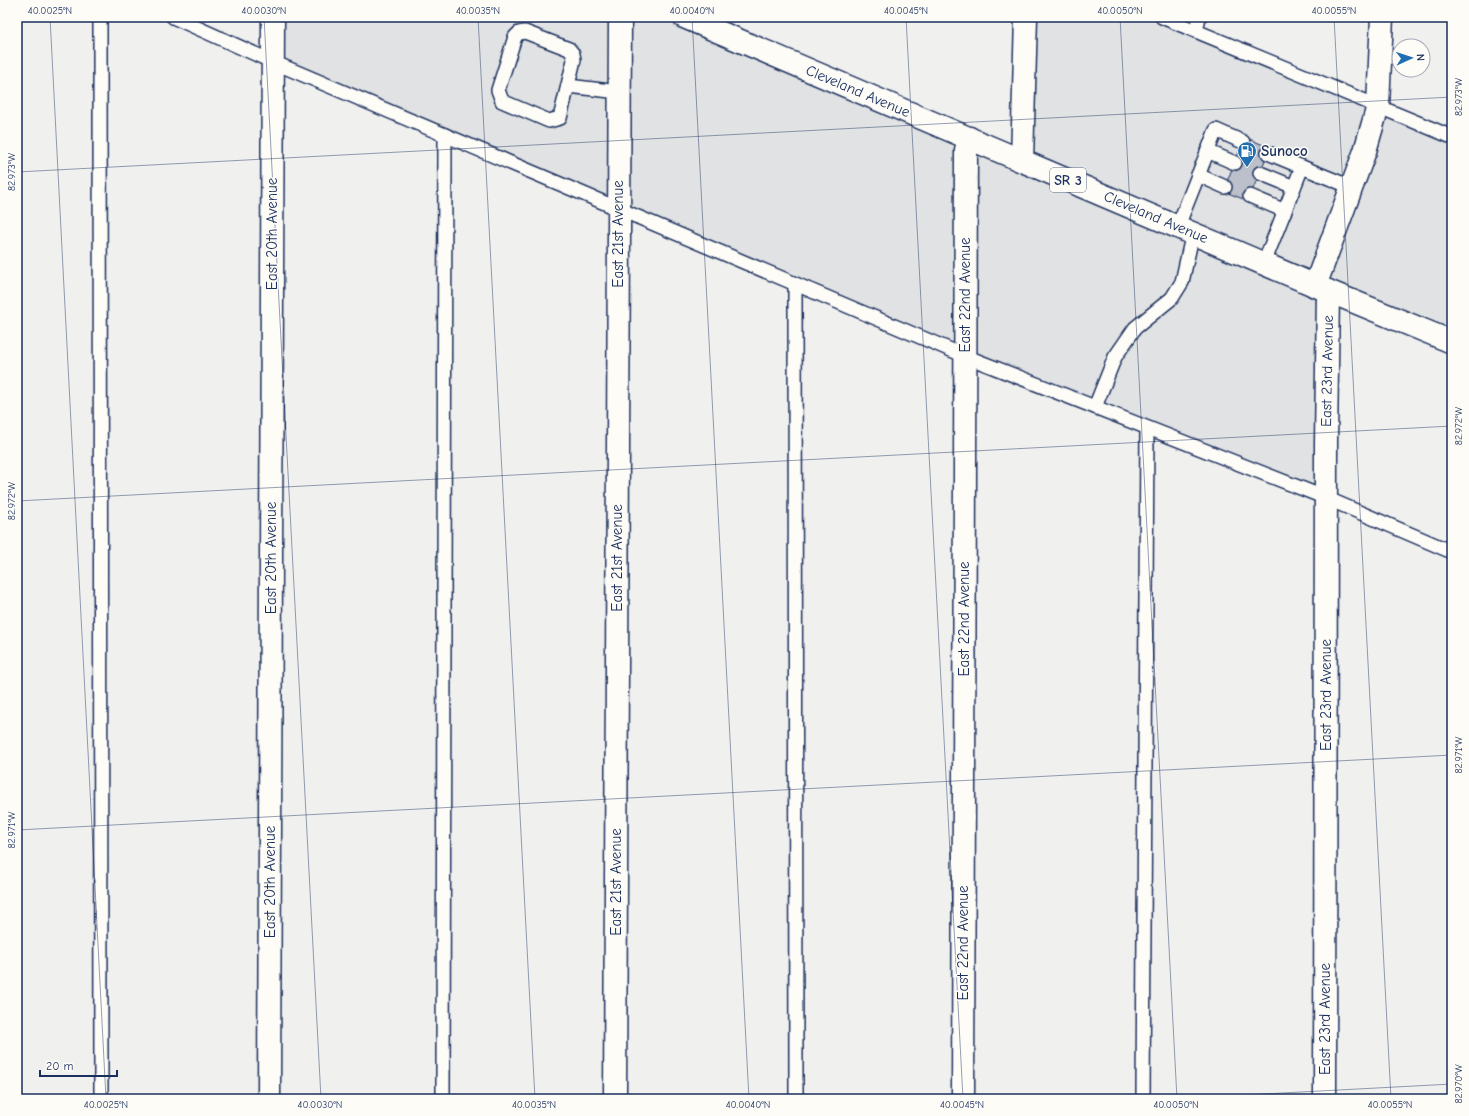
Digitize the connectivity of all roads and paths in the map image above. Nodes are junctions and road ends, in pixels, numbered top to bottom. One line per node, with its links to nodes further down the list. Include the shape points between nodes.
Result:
1 (100, 17): 42 (lane)
2 (173, 17): 11 (lane)
3 (273, 17): 11 (street, East 20th Avenue)
4 (620, 17): 13 (street, East 21st Avenue)
5 (684, 17): 17 (street, Cleveland Avenue / SR 3)
6 (1026, 17): 21 (street)
7 (1162, 17): 10 (lane)
8 (1199, 17): 10 (lane)
9 (1382, 17): 14 (street, East 23rd Avenue)
10 (1196, 31): 14 (lane)
11 (273, 62): 15 (lane); 43 (street, East 20th Avenue)
12 (568, 86): 12 (lane, via 573,54 525,32 519,33 515,37 498,90 502,101 554,121 560,118); 13 (lane)
13 (619, 92): 30 (street, East 21st Avenue)
14 (1378, 106): 16 (lane); 28 (street, East 23rd Avenue)
15 (445, 135): 30 (lane); 44 (lane)
16 (1452, 137)
17 (969, 138): 21 (street, Cleveland Avenue / SR 3); 37 (street, East 22nd Avenue, via 966,150)
18 (1243, 142): 19 (lane, via 1216,130)
19 (1207, 151): 22 (lane); 25 (lane)
20 (1268, 153): 23 (lane)
21 (1022, 161): 32 (street, Cleveland Avenue / SR 3)
22 (1234, 163)
23 (1302, 167): 27 (lane); 28 (lane)
24 (1260, 173): 27 (lane)
25 (1198, 175): 26 (lane); 32 (lane)
26 (1225, 187)
27 (1294, 187): 31 (lane)
28 (1351, 187): 35 (street, East 23rd Avenue)
29 (1250, 196): 31 (lane)
30 (618, 210): 34 (lane); 45 (street, East 21st Avenue)
31 (1285, 211): 33 (lane)
32 (1185, 229): 33 (street, Cleveland Avenue / SR 3); 38 (lane, via 1182,282 1172,298 1135,328 1115,357)
33 (1264, 263): 35 (street, Cleveland Avenue / SR 3)
34 (795, 284): 37 (lane); 46 (lane)
35 (1321, 288): 36 (street, Cleveland Avenue / SR 3); 40 (street, East 23rd Avenue)
36 (1452, 342)
37 (965, 356): 38 (lane); 47 (street, East 22nd Avenue)
38 (1094, 407): 39 (lane)
39 (1147, 428): 40 (lane); 48 (lane)
40 (1326, 498): 41 (lane); 49 (street, East 23rd Avenue)
41 (1452, 552)
42 (101, 1099)
43 (269, 1099)
44 (442, 1099)
45 (615, 1099)
46 (796, 1099)
47 (963, 1099)
48 (1143, 1099)
49 (1325, 1099)

